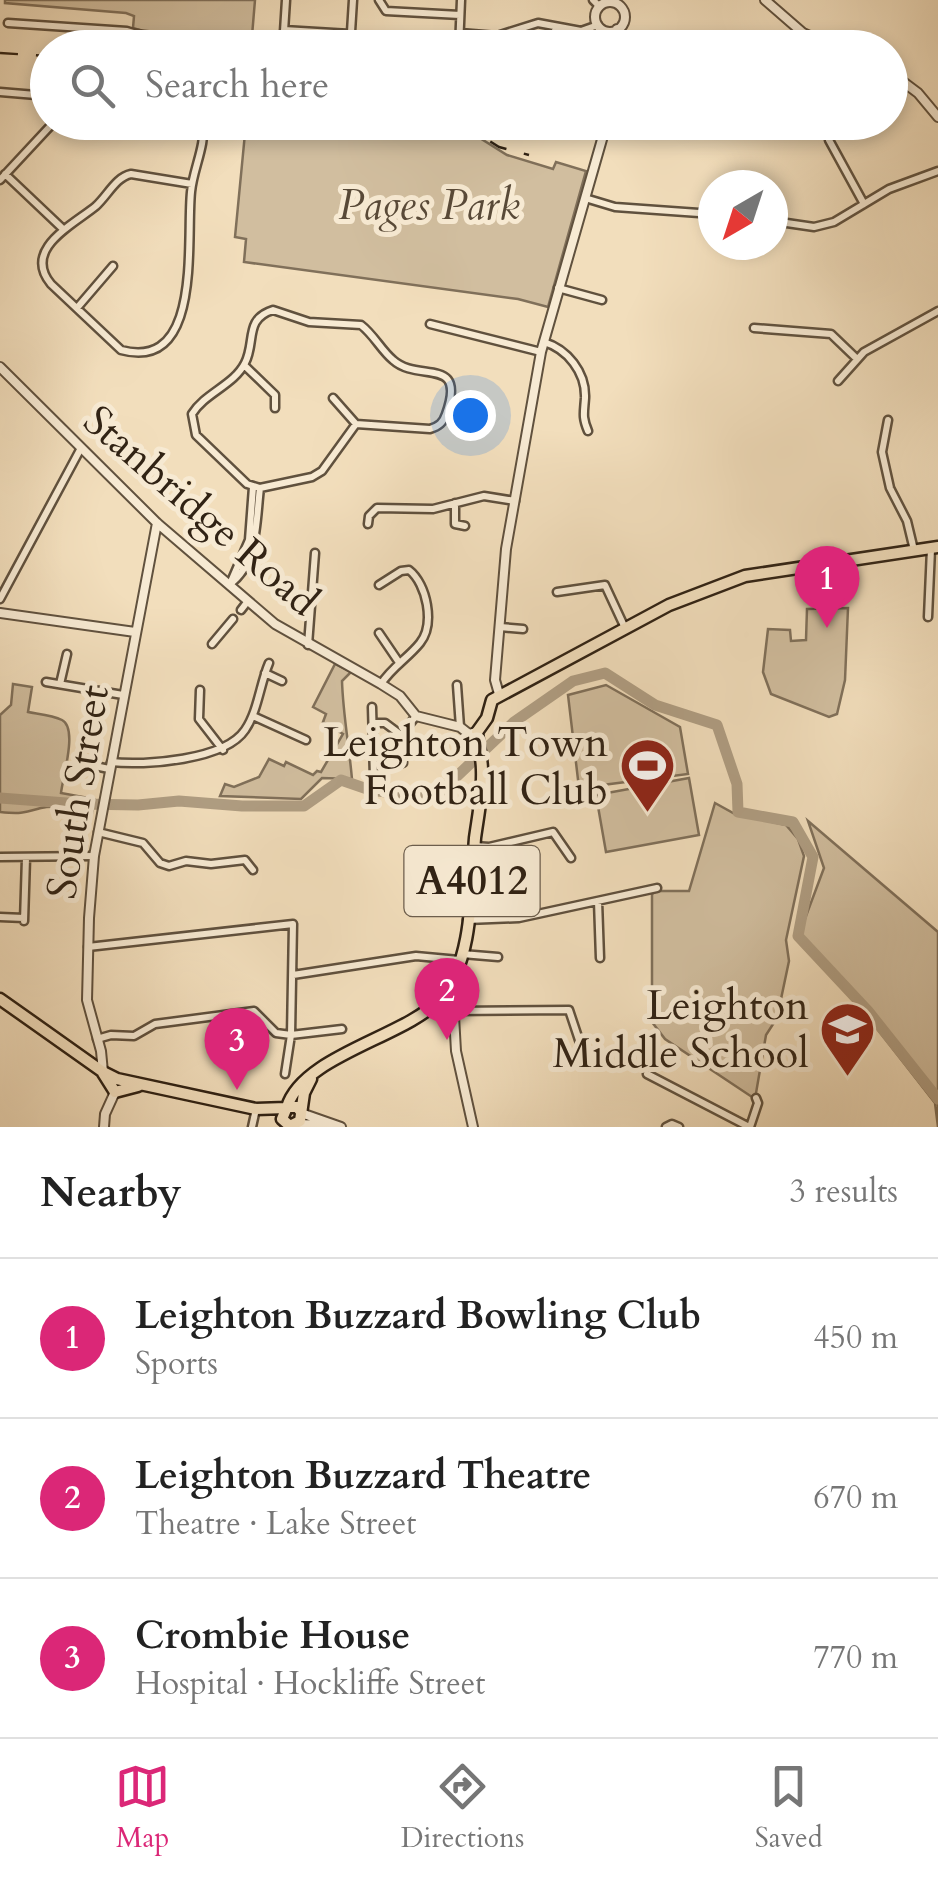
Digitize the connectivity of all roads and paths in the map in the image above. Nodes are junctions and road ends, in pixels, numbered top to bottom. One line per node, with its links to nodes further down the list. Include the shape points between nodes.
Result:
1 (286, 0): 13 (street)
2 (353, 0): 14 (street)
3 (379, 0): 8 (street, via 386,10)
4 (462, 0): 8 (street)
5 (765, 0): 21 (street)
6 (596, 3): 7 (street); 10 (street)
7 (623, 3): 20 (street)
8 (460, 14): 15 (street)
9 (8, 22): 12 (street)
10 (598, 24): 19 (street); 20 (street)
11 (556, 27): 16 (street, via 538,23); 17 (street); 18 (street)
12 (127, 30)
13 (284, 30)
14 (350, 30)
15 (460, 30)
16 (516, 30)
17 (555, 30)
18 (574, 30)
19 (583, 30)
20 (617, 30)
21 (800, 30)
22 (908, 85): 25 (street)
23 (0, 92): 24 (street)
24 (30, 94)
25 (938, 117)
26 (37, 140): 31 (street)
27 (201, 140): 32 (street)
28 (601, 140): 33 (street)
29 (829, 140): 34 (street)
30 (938, 171): 34 (street)
31 (2, 177): 37 (street)
32 (192, 184): 37 (street, via 122,176 104,199); 41 (street, via 183,308 168,342 153,352 121,350)
33 (585, 198): 35 (street, via 614,207); 39 (street)
34 (864, 204): 36 (street, via 834,222)
35 (698, 213)
36 (788, 224)
37 (63, 229): 41 (street, via 40,264)
38 (114, 266): 41 (street)
39 (558, 288): 40 (street); 45 (street)
40 (602, 300)
41 (76, 308)
42 (938, 312): 47 (street)
43 (430, 324): 46 (street)
44 (754, 328): 47 (street, via 831,334)
45 (544, 342): 46 (street); 55 (street, via 562,348 576,367)
46 (541, 352): 58 (street)
47 (856, 358): 50 (street)
48 (244, 366): 52 (street, via 275,395); 54 (street, via 253,322 273,310 309,322 361,325 398,364 450,380 439,426); 57 (street, via 199,403 192,424)
49 (0, 367): 56 (street, Stanbridge Road)
50 (838, 380)
51 (332, 398): 54 (street)
52 (275, 408)
53 (888, 420): 64 (street, via 882,452)
54 (356, 424): 57 (street, via 322,471)
55 (588, 431)
56 (81, 448): 60 (street, Stanbridge Road); 69 (street)
57 (256, 488): 66 (street, via 254,541 246,566)
58 (515, 501): 59 (street, via 470,496); 75 (street)
59 (455, 504): 61 (street, via 377,508); 62 (street, via 456,524)
60 (157, 523): 66 (street, Stanbridge Road); 78 (street, South Street)
61 (368, 524)
62 (464, 526)
63 (935, 547): 64 (main road); 73 (street)
64 (914, 550): 76 (main road, via 744,576)
65 (315, 553): 81 (street)
66 (230, 584): 70 (street, Stanbridge Road)
67 (380, 585): 83 (street, via 409,570 428,609 420,643)
68 (557, 592): 76 (street, via 605,585)
69 (0, 599)
70 (248, 601): 71 (street); 81 (street, Stanbridge Road)
71 (241, 610)
72 (0, 614): 78 (street)
73 (928, 617)
74 (233, 619): 80 (street)
75 (500, 627): 77 (street); 92 (street)
76 (625, 628): 92 (main road)
77 (523, 629)
78 (135, 632): 93 (street, South Street)
79 (379, 633): 83 (street)
80 (212, 644)
81 (308, 645): 89 (street, Stanbridge Road)
82 (66, 654): 88 (street)
83 (398, 662): 89 (street)
84 (269, 663): 85 (street)
85 (265, 673): 86 (street); 95 (street)
86 (282, 681)
87 (46, 682): 88 (street)
88 (60, 684): 93 (street)
89 (382, 684): 96 (street, Stanbridge Road)
90 (457, 686): 98 (street)
91 (200, 690): 102 (street, via 199,719)
92 (499, 694): 100 (main road)
93 (122, 695): 105 (street, South Street)
94 (372, 706): 97 (street)
95 (253, 716): 101 (street); 102 (street)
96 (416, 716): 98 (street, Stanbridge Road); 99 (street)
97 (372, 723): 99 (street); 106 (street)
98 (460, 727): 100 (street, Stanbridge Road)
99 (401, 735): 103 (street)
100 (478, 736): 108 (main road, A4012)
101 (306, 740)
102 (223, 750): 105 (street)
103 (403, 763)
104 (80, 764): 105 (street)
105 (110, 765): 107 (street, South Street)
106 (374, 778)
107 (98, 832): 109 (street, South Street); 113 (street, via 143,842 169,866 245,860)
108 (474, 846): 112 (street, via 490,848 551,828); 117 (main road, A4012)
109 (94, 856): 111 (street); 118 (street, South Street)
110 (0, 857): 111 (street)
111 (26, 858): 116 (street, via 24,919)
112 (571, 858)
113 (253, 870)
114 (657, 888): 115 (street)
115 (598, 901): 117 (street, via 519,918); 121 (street)
116 (0, 917)
117 (468, 920): 119 (main road, A4012)
118 (88, 947): 122 (street, via 293,924); 128 (street, South Street, via 87,1000)
119 (461, 957): 120 (street); 122 (street, via 416,956); 124 (main road, A4012)
120 (498, 957)
121 (600, 958)
122 (292, 975): 127 (street)
123 (0, 998): 130 (main road)
124 (441, 998): 125 (street); 133 (main road)
125 (452, 1011): 129 (street, via 569,1010); 142 (street)
126 (342, 1029): 127 (street)
127 (291, 1035): 128 (street, via 276,1033 251,1011); 131 (street)
128 (97, 1039): 130 (street, South Street)
129 (582, 1049)
130 (102, 1072): 134 (main road)
131 (286, 1074)
132 (647, 1074): 145 (street)
133 (311, 1078): 136 (main road); 138 (main road)
134 (118, 1086): 137 (main road, via 145,1084); 139 (street)
135 (756, 1098): 145 (street)
136 (286, 1108): 137 (main road); 138 (main road, via 294,1106)
137 (256, 1109): 138 (main road); 141 (street)
138 (294, 1121): 140 (street)
139 (101, 1126)
140 (338, 1126)
141 (252, 1127)
142 (473, 1127)
143 (666, 1127): 144 (street)
144 (678, 1127)
145 (750, 1127)

